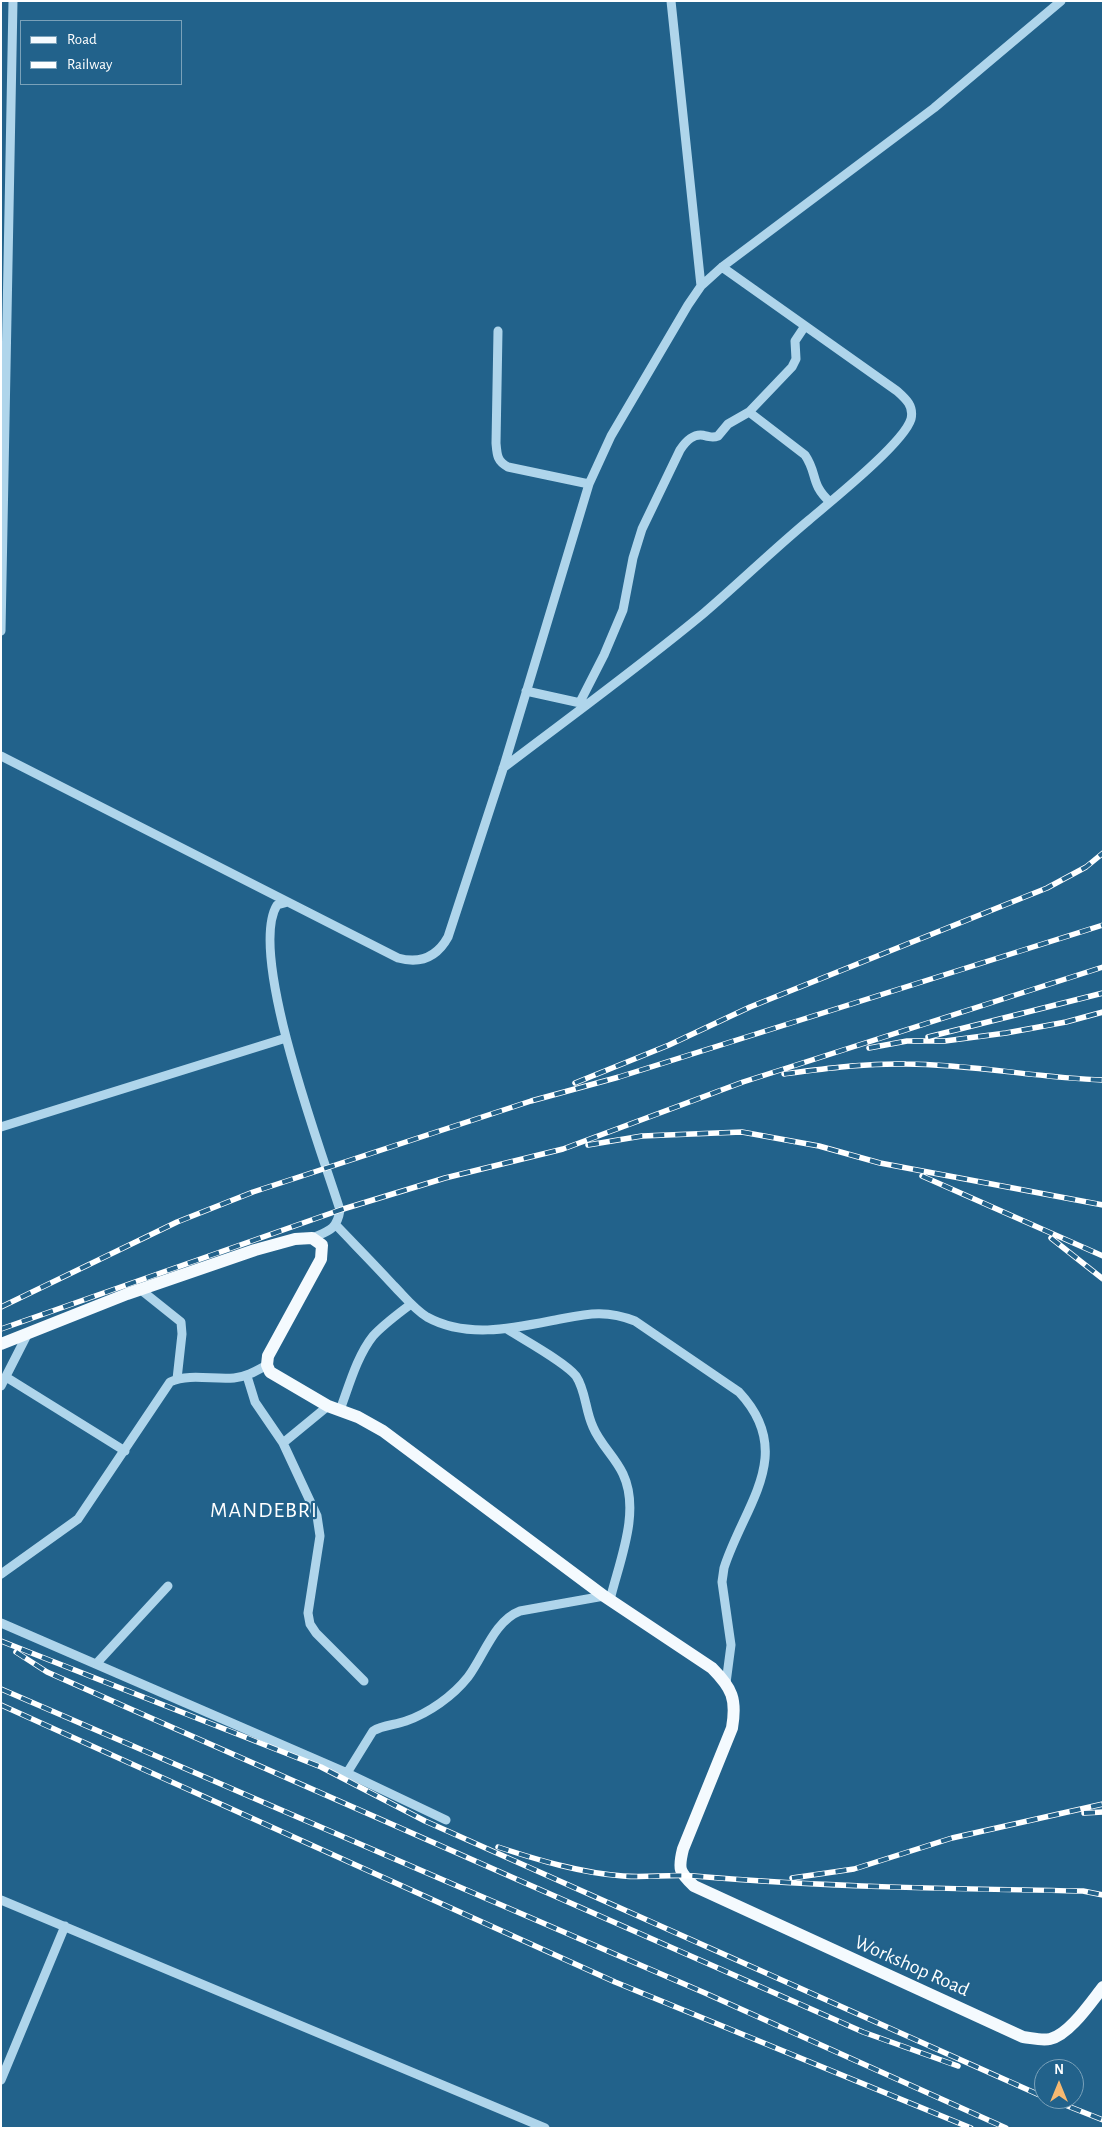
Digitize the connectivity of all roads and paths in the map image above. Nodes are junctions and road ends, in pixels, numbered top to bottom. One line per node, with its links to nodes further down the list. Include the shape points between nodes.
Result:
1 (13, 1): 11 (street)
2 (671, 1): 5 (street)
3 (1061, 1): 4 (street, via 934,108)
4 (722, 267): 5 (street); 6 (street)
5 (701, 286): 9 (street, via 611,436)
6 (805, 326): 8 (street, via 796,341 795,362); 10 (street, via 897,391 912,409 910,420 895,441)
7 (498, 331): 9 (street, via 496,443 500,463)
8 (749, 412): 10 (street, via 806,454 818,489); 13 (street, via 728,424 718,436 693,437 680,450 642,529 623,610)
9 (589, 484): 12 (street)
10 (830, 502): 13 (street, via 703,613)
11 (1, 631)
12 (526, 691): 13 (street); 15 (street)
13 (583, 704): 15 (street)
14 (1, 756): 16 (street)
15 (502, 769): 16 (street, via 448,937 434,955 409,961 398,958)
16 (288, 902): 17 (street, via 277,904 274,910 271,936 274,982)
17 (286, 1038): 18 (street); 19 (street, via 340,1210)
18 (1, 1127)
19 (336, 1225): 20 (street); 22 (street)
20 (312, 1238): 21 (main road, via 295,1239 255,1250); 26 (main road, via 322,1245 321,1259 268,1356)
21 (141, 1290): 24 (main road); 29 (street, via 181,1322)
22 (412, 1304): 23 (street, via 426,1316 459,1328); 31 (street, via 373,1337)
23 (507, 1329): 36 (street, via 576,1376 592,1425 629,1488 630,1521); 40 (street, via 602,1312 620,1315 635,1321 739,1392 753,1406 764,1438 765,1470 724,1568 722,1582 731,1644)
24 (27, 1335): 25 (main road); 28 (street)
25 (1, 1344)
26 (267, 1365): 27 (street); 31 (main road, via 277,1377)
27 (247, 1376): 29 (street); 32 (street, via 254,1402)
28 (6, 1377): 30 (street); 33 (street)
29 (177, 1379): 33 (street, via 170,1382)
30 (1, 1386)
31 (334, 1408): 32 (street); 36 (main road, via 383,1431)
32 (283, 1443): 39 (street, via 317,1516 320,1536 308,1613 310,1624)
33 (125, 1451): 34 (street, via 78,1519)
34 (1, 1574)
35 (168, 1586): 38 (street)
36 (607, 1598): 40 (main road, via 712,1668); 41 (street, via 511,1614 461,1685 416,1718 373,1731)
37 (1, 1623): 38 (street)
38 (96, 1664): 41 (street)
39 (364, 1681)
40 (726, 1683): 45 (main road, Workshop Road, via 735,1712 732,1728 679,1865 683,1875 694,1886 1023,2037 1050,2039 1060,2035)
41 (347, 1773): 42 (street)
42 (446, 1820)
43 (1, 1900): 44 (street)
44 (65, 1926): 46 (street); 47 (street)
45 (1103, 1988)
46 (1, 2080)
47 (545, 2128)

